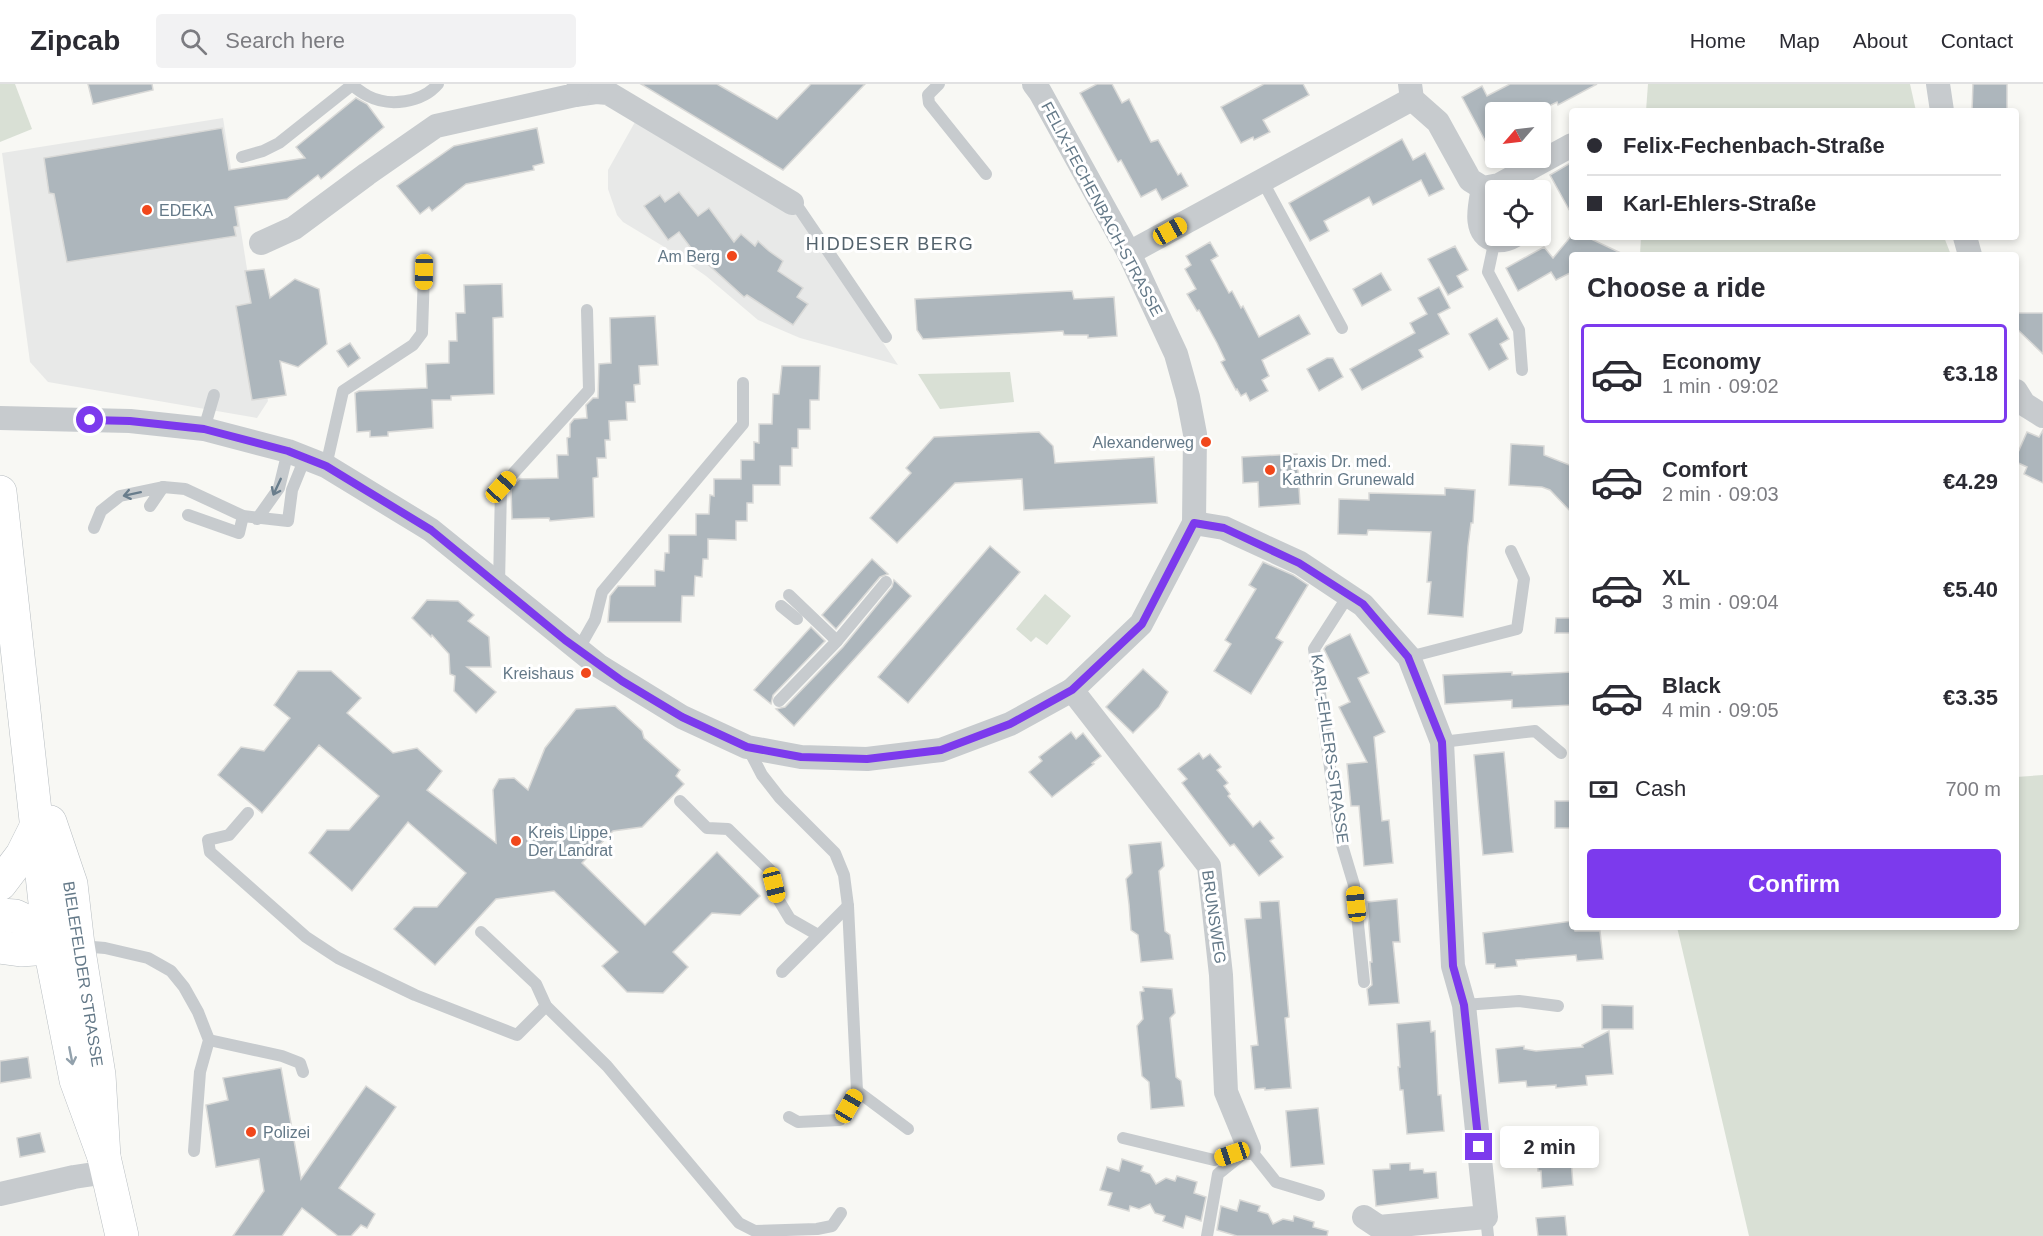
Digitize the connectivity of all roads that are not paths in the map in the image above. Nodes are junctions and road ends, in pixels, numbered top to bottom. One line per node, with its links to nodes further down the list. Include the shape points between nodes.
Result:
1 (438, 84): 11 (lane, via 422,97 386,102 352,85 279,143)
2 (630, 84): 9 (street)
3 (939, 84): 12 (lane, via 928,95 929,103)
4 (1034, 84): 20 (street, FELIX-FECHENBACH-STRASSE)
5 (1938, 84): 8 (street)
6 (578, 90): 9 (street, via 608,93); 18 (street, via 436,126 294,228)
7 (1411, 92): 13 (street); 15 (street, via 1438,122 1470,180)
8 (1942, 108)
9 (637, 110): 16 (street)
10 (1569, 147): 14 (street)
11 (242, 157)
12 (986, 174)
13 (1262, 180): 20 (street); 23 (lane)
14 (1517, 180)
15 (1483, 188): 17 (street, via 1479,214 1480,227)
16 (792, 203): 24 (lane)
17 (1485, 233)
18 (261, 243)
19 (1501, 246): 25 (lane, via 1488,272 1519,330)
20 (1129, 253): 37 (street, FELIX-FECHENBACH-STRASSE, via 1176,354 1188,397 1195,434)
21 (424, 272): 30 (lane, via 422,333 413,345 343,391)
22 (587, 310): 41 (lane, via 589,390 501,487)
23 (1342, 328)
24 (886, 338)
25 (1522, 370)
26 (742, 383): 45 (lane, via 743,424 602,592 595,620)
27 (214, 395): 29 (lane)
28 (0, 418): 29 (street, FELIX-FECHENBACH-STRASSE, via 130,421)
29 (204, 429): 30 (street, FELIX-FECHENBACH-STRASSE)
30 (307, 458): 36 (lane, one-way to 36); 36 (lane, via 292,490 288,521); 41 (street, FELIX-FECHENBACH-STRASSE, via 431,530)
31 (163, 487): 33 (lane); 35 (lane, via 186,489); 38 (lane, one-way to 38, via 120,496 101,511)
32 (0, 492): 52 (main road, BIELEFELDER STRASSE)
33 (150, 506)
34 (189, 515): 35 (lane, via 239,532)
35 (243, 516): 36 (lane)
36 (257, 519)
37 (1194, 523): 42 (street, via 1224,528 1299,563); 47 (street, FELIX-FECHENBACH-STRASSE, via 1142,624)
38 (94, 528)
39 (1511, 551): 46 (lane, via 1524,579 1517,629)
40 (886, 582): 44 (lane)
41 (499, 585): 45 (street, FELIX-FECHENBACH-STRASSE)
42 (1348, 596): 46 (street, via 1363,604); 64 (lane, KARL-EHLERS-STRASSE, via 1314,649 1340,835 1354,885)
43 (797, 619): 44 (lane, via 785,600)
44 (837, 641): 48 (lane)
45 (579, 650): 50 (street, FELIX-FECHENBACH-STRASSE, via 682,717)
46 (1408, 657): 49 (street)
47 (1072, 690): 50 (street, FELIX-FECHENBACH-STRASSE, via 1010,724 941,750 867,759 801,757); 74 (street, BRUNSWEG, via 1209,866 1221,975 1226,1092)
48 (779, 701)
49 (1442, 742): 51 (lane, via 1535,731); 65 (street, via 1453,966)
50 (747, 747): 57 (lane, via 780,798 835,853 844,875)
51 (1561, 753)
52 (30, 760): 55 (main road, BIELEFELDER STRASSE); 61 (main road, BIELEFELDER STRASSE, via 71,884)
53 (680, 801): 60 (lane, via 707,828 728,829 771,871 778,899 790,919)
54 (248, 813): 66 (lane, via 229,835 208,840 210,852 306,937 338,958 415,995 517,1035)
55 (38, 823): 56 (main road, via 22,855); 61 (main road, BIELEFELDER STRASSE)
56 (0, 884)
57 (848, 906): 60 (lane); 70 (lane)
58 (0, 915): 61 (main road, via 15,916)
59 (481, 932): 66 (lane, via 536,984)
60 (818, 935): 63 (lane)
61 (59, 942): 62 (main road, via 21,950); 68 (lane, via 148,958 171,971 198,1012); 76 (main road, BIELEFELDER STRASSE, via 99,1075)
62 (0, 947)
63 (782, 972)
64 (1364, 982)
65 (1464, 1005): 67 (lane, via 1519,1001); 81 (street)
66 (546, 1006): 79 (lane, via 607,1066 739,1223 755,1231 817,1229 832,1226)
67 (1558, 1006)
68 (209, 1040): 69 (lane, via 282,1056 300,1063); 75 (lane, via 200,1072)
69 (303, 1072)
70 (857, 1091): 71 (lane, via 840,1120 798,1122); 72 (lane)
71 (789, 1117)
72 (908, 1130)
73 (1123, 1138): 74 (lane, via 1214,1160)
74 (1249, 1148): 78 (lane, via 1276,1182); 83 (lane, via 1218,1174)
75 (194, 1151)
76 (106, 1165): 77 (street, via 74,1177); 82 (main road, BIELEFELDER STRASSE)
77 (0, 1194)
78 (1319, 1195)
79 (841, 1213)
80 (1364, 1217): 81 (street, via 1379,1227)
81 (1487, 1227)
82 (122, 1236)
83 (1207, 1236)

